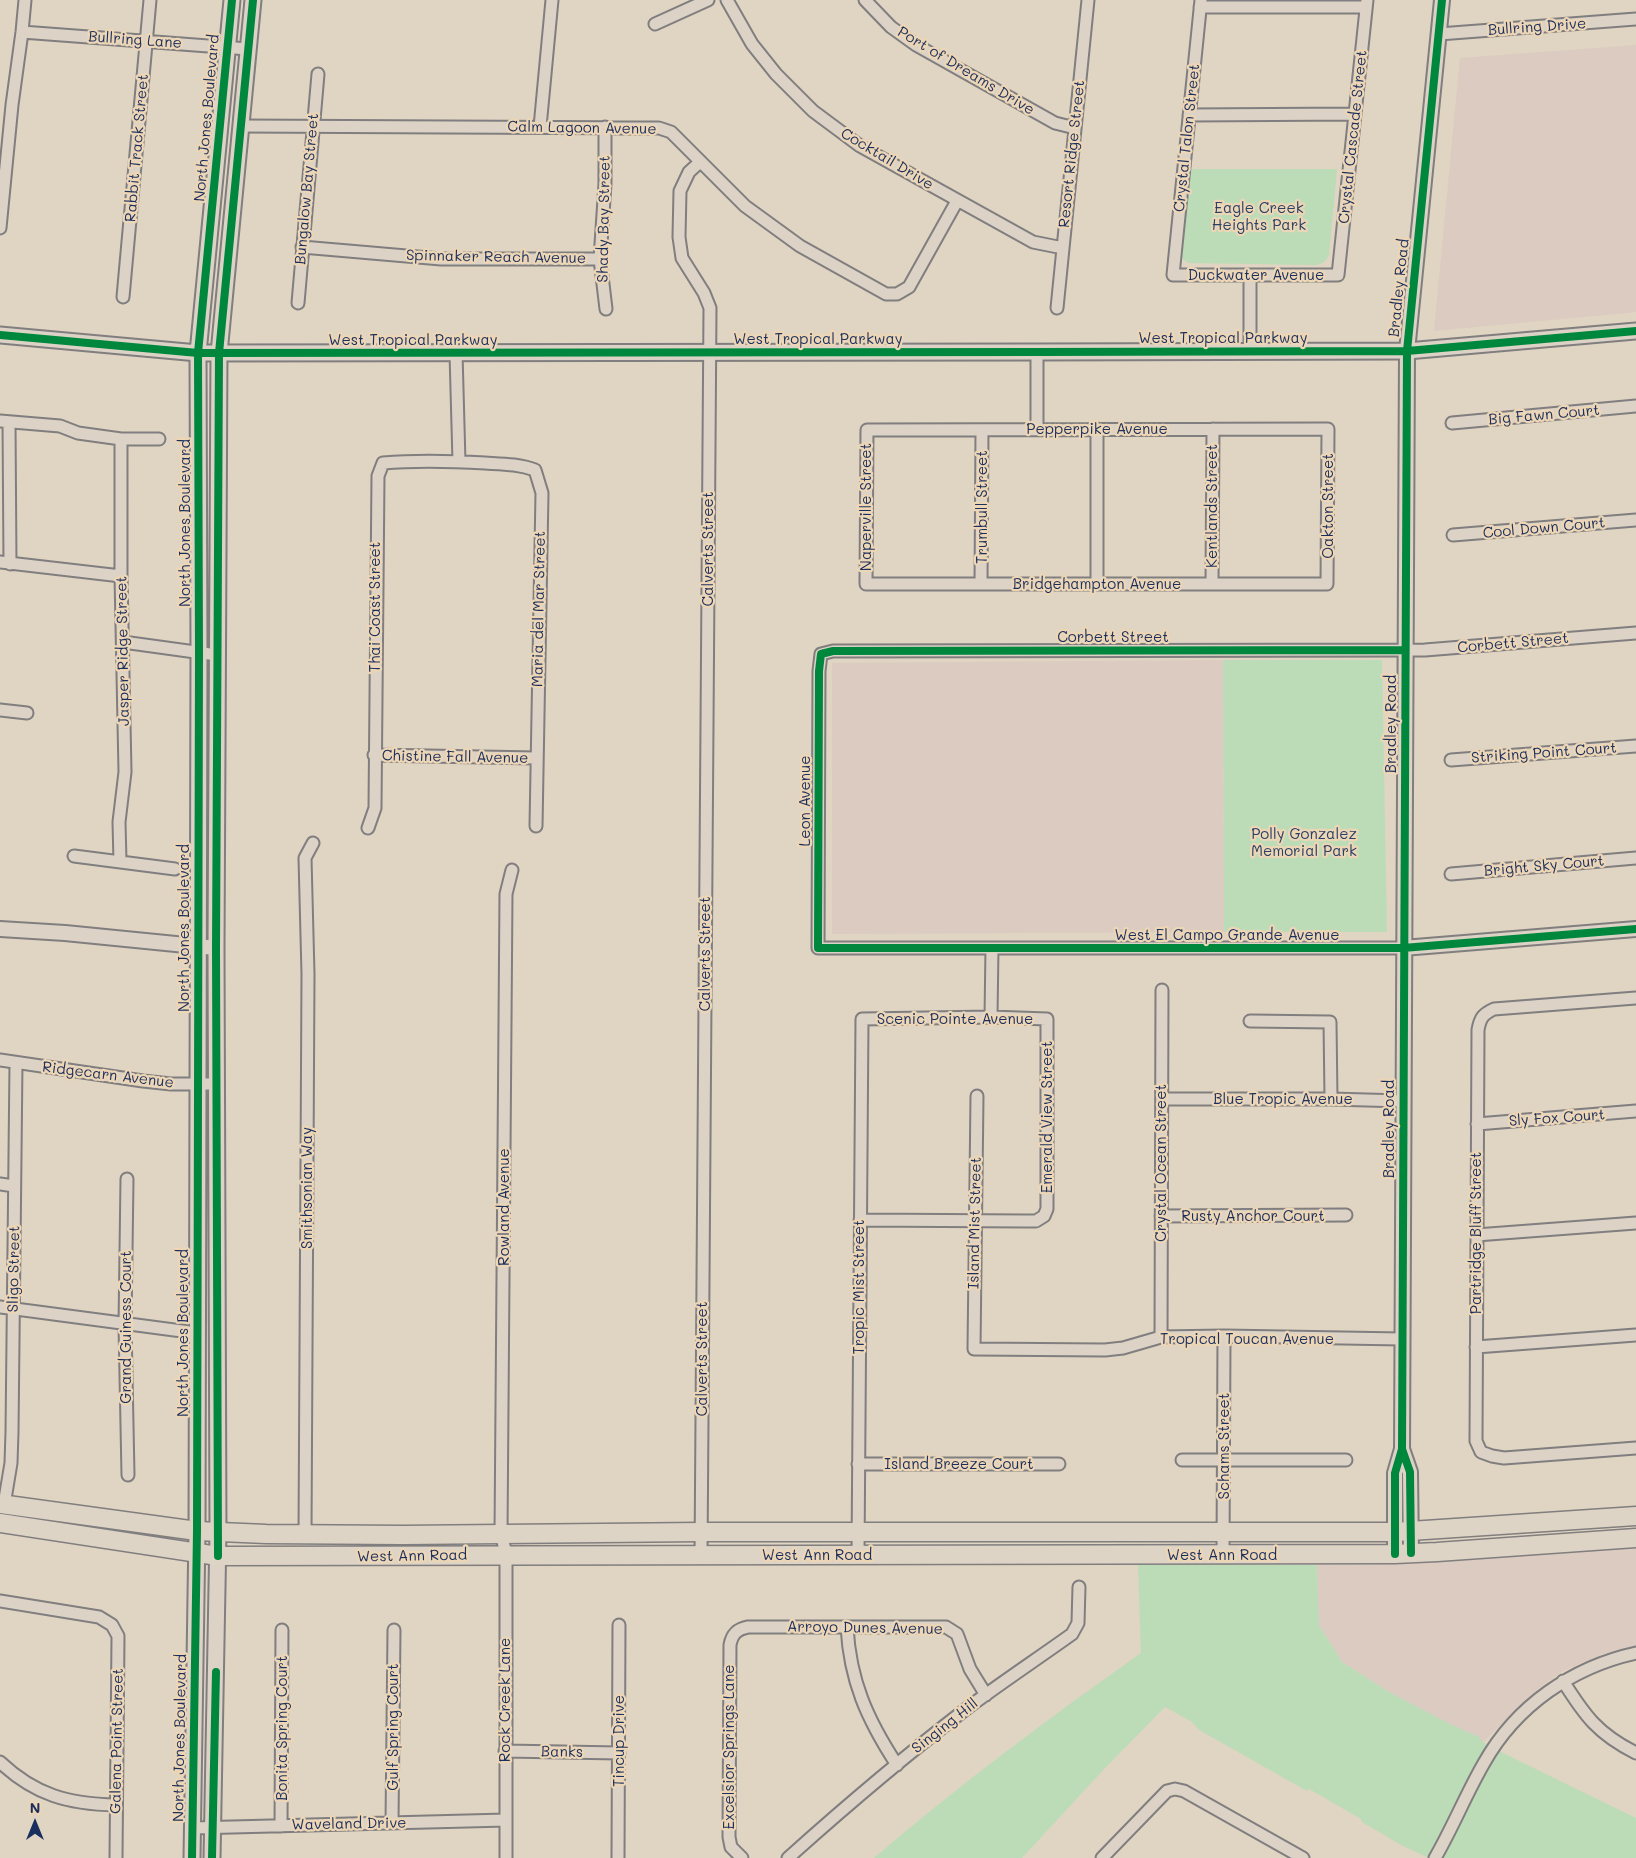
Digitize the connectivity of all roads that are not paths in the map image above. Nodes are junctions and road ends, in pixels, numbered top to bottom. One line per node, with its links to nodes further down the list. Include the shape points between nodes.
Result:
1 (25, 0): 15 (street)
2 (150, 0): 17 (street, Rabbit Track Street)
3 (232, 0): 18 (main road, North Jones Boulevard)
4 (253, 0): 19 (main road)
5 (552, 0): 27 (street)
6 (708, 0): 14 (street)
7 (727, 0): 31 (street, Cocktail Drive, via 752,44 813,111 860,146)
8 (865, 0): 29 (street, Port of Dreams Drive, via 891,27 916,45 1055,123)
9 (1088, 0): 29 (street, Resort Ridge Street)
10 (1442, 0): 16 (street, Bradley Road)
11 (1366, 3): 12 (street); 23 (street, Crystal Cascade Street)
12 (1200, 4): 24 (street, Crystal Talon Street)
13 (1636, 19): 16 (street, Bullring Drive)
14 (655, 24)
15 (22, 32): 17 (street, Bullring Lane); 22 (street)
16 (1439, 34): 45 (street, Bradley Road)
17 (147, 41): 18 (street, Bullring Lane); 39 (street, Rabbit Track Street)
18 (227, 47): 19 (street, Bullring Lane); 48 (main road, North Jones Boulevard)
19 (248, 49): 25 (main road)
20 (318, 74): 26 (street, Bungalow Bay Street)
21 (0, 104): 22 (street)
22 (12, 105): 32 (street)
23 (1355, 114): 24 (street); 38 (street, Crystal Cascade Street)
24 (1189, 115): 36 (street, Crystal Talon Street)
25 (240, 126): 26 (street, Calm Lagoon Avenue); 49 (main road)
26 (312, 127): 27 (street, Calm Lagoon Avenue); 33 (street, Bungalow Bay Street)
27 (540, 127): 28 (street, Calm Lagoon Avenue)
28 (605, 127): 30 (street, Calm Lagoon Avenue, via 659,128 671,132); 35 (street, Shady Bay Street)
29 (1075, 128): 34 (street, Resort Ridge Street)
30 (700, 162): 31 (street, Calm Lagoon Avenue, via 745,206 800,246 886,294 897,294 909,287); 51 (street, Calverts Street, via 689,172 680,191 679,237 682,258 710,308)
31 (958, 200): 34 (street, Cocktail Drive, via 1033,242)
32 (0, 228)
33 (302, 247): 35 (street, Spinnaker Reach Avenue, via 441,259); 40 (street, Bungalow Bay Street)
34 (1063, 248): 41 (street, Resort Ridge Street)
35 (600, 259): 42 (street, Shady Bay Street)
36 (1173, 275): 37 (street, Duckwater Avenue)
37 (1250, 275): 38 (street, Duckwater Avenue); 47 (street)
38 (1338, 275)
39 (123, 297)
40 (298, 304)
41 (1057, 308)
42 (606, 309)
43 (1636, 331): 45 (main road, West Tropical Parkway)
44 (0, 335): 48 (main road, West Tropical Parkway)
45 (1406, 351): 47 (main road, West Tropical Parkway); 75 (street, Bradley Road)
46 (1037, 352): 47 (main road, West Tropical Parkway); 51 (main road, West Tropical Parkway); 55 (street)
47 (1250, 352)
48 (198, 353): 49 (main road, West Tropical Parkway); 76 (main road, North Jones Boulevard)
49 (219, 353): 50 (main road, West Tropical Parkway); 78 (main road)
50 (456, 353): 51 (main road, West Tropical Parkway); 63 (street)
51 (709, 353): 149 (street, Calverts Street)
52 (1636, 406): 54 (street, Big Fawn Court)
53 (4, 422): 61 (street, via 60,426 78,433); 66 (street)
54 (1452, 423)
55 (1037, 429): 56 (street, Pepperpike Avenue); 60 (street, Pepperpike Avenue)
56 (1097, 429): 57 (street, Pepperpike Avenue); 70 (street)
57 (1213, 429): 58 (street, Pepperpike Avenue); 71 (street, Kentlands Street)
58 (1328, 429): 72 (street, Oakton Street)
59 (867, 430): 60 (street, Pepperpike Avenue); 68 (street, Naperville Street)
60 (982, 430): 69 (street, Trumbull Street)
61 (122, 438): 62 (street); 67 (street, Jasper Ridge Street)
62 (159, 440)
63 (459, 462): 82 (street, Thai Coast Street, via 383,463 378,476); 83 (street, Maria del Mar Street, via 523,466 535,470 542,493)
64 (1636, 520): 65 (street, Cool Down Court)
65 (1453, 535)
66 (5, 563): 67 (street)
67 (121, 576): 74 (street, Jasper Ridge Street)
68 (866, 584): 69 (street, Bridgehampton Avenue)
69 (981, 584): 70 (street, Bridgehampton Avenue)
70 (1097, 584): 71 (street, Bridgehampton Avenue)
71 (1212, 584): 72 (street, Bridgehampton Avenue)
72 (1327, 584)
73 (1636, 633): 75 (street, Corbett Street)
74 (123, 642): 76 (street); 90 (street, Jasper Ridge Street, via 125,772 119,822)
75 (1405, 650): 77 (street, Corbett Street, via 833,651); 100 (street, Bradley Road)
76 (199, 653): 78 (street); 96 (main road, North Jones Boulevard)
77 (821, 654): 98 (street, Leon Avenue)
78 (217, 655): 97 (main road)
79 (0, 710): 80 (street)
80 (27, 713)
81 (1636, 746): 84 (street, Striking Point Court)
82 (374, 755): 83 (street, Chistine Fall Avenue); 86 (street, Thai Coast Street, via 375,808)
83 (536, 758): 85 (street, Maria del Mar Street)
84 (1451, 760)
85 (536, 826)
86 (368, 828)
87 (313, 843): 154 (street, Smithsonian Way, via 305,858 308,974)
88 (74, 856): 90 (street)
89 (1636, 858): 93 (street, Bright Sky Court)
90 (120, 862): 91 (street)
91 (175, 869)
92 (512, 870): 156 (street, Rowland Avenue, via 506,894)
93 (1451, 874)
94 (0, 929): 96 (street)
95 (1636, 929): 100 (street, West El Campo Grande Avenue)
96 (198, 947): 97 (street); 109 (main road, North Jones Boulevard)
97 (216, 948): 110 (main road)
98 (818, 948): 99 (street, West El Campo Grande Avenue)
99 (992, 948): 100 (street, West El Campo Grande Avenue); 103 (street)
100 (1404, 948): 114 (street, Bradley Road)
101 (1162, 990): 112 (street, Crystal Ocean Street)
102 (1636, 998): 116 (street, Partridge Bluff Street, via 1494,1010 1484,1014 1478,1030)
103 (991, 1017): 104 (street, Scenic Pointe Avenue); 105 (street, Scenic Pointe Avenue)
104 (862, 1019): 122 (street, Tropic Mist Street)
105 (1047, 1019): 123 (street, Emerald View Street, via 1047,1188 1044,1216 1036,1221)
106 (1250, 1021): 113 (street, via 1330,1022)
107 (0, 1060): 108 (street, Ridgecarn Avenue)
108 (16, 1063): 109 (street, Ridgecarn Avenue, via 143,1081); 119 (street, Sligo Street)
109 (197, 1084): 110 (street, Ridgecarn Avenue); 129 (main road, North Jones Boulevard)
110 (217, 1084): 151 (main road)
111 (977, 1096): 123 (street, Island Mist Street)
112 (1162, 1099): 113 (street, Blue Tropic Avenue); 121 (street, Crystal Ocean Street)
113 (1331, 1099): 114 (street, Blue Tropic Avenue)
114 (1403, 1101): 133 (street, Bradley Road)
115 (1636, 1111): 116 (street, Sly Fox Court)
116 (1477, 1124): 125 (street, Partridge Bluff Street)
117 (127, 1179): 128 (street, Grand Guiness Court)
118 (0, 1184): 119 (street)
119 (14, 1186): 127 (street, Sligo Street)
120 (1346, 1215): 121 (street, Rusty Anchor Court)
121 (1161, 1216): 132 (street, Crystal Ocean Street)
122 (860, 1220): 123 (street); 142 (street, Tropic Mist Street)
123 (974, 1221): 135 (street, Island Mist Street)
124 (1636, 1223): 125 (street)
125 (1476, 1235): 134 (street, Partridge Bluff Street)
126 (0, 1307): 127 (street)
127 (13, 1309): 128 (street); 137 (street, Sligo Street)
128 (125, 1325): 129 (street); 144 (street, Grand Guiness Court)
129 (197, 1333): 148 (main road, North Jones Boulevard)
130 (1636, 1335): 134 (street)
131 (1224, 1336): 132 (street, Tropical Toucan Avenue); 133 (street, Tropical Toucan Avenue); 140 (street, Schams Street)
132 (1161, 1337): 135 (street, Tropical Toucan Avenue, via 1105,1350)
133 (1402, 1339): 150 (street, Bradley Road, via 1402,1449 1395,1473)
134 (1476, 1347): 138 (street, Partridge Bluff Street, via 1476,1441 1481,1452 1504,1458)
135 (974, 1349)
136 (0, 1430): 137 (street)
137 (12, 1432): 145 (street, Sligo Street, via 11,1463)
138 (1636, 1448)
139 (1182, 1460): 140 (street)
140 (1224, 1460): 141 (street); 153 (street, Schams Street)
141 (1346, 1460)
142 (858, 1464): 143 (street, Island Breeze Court); 152 (street, Tropic Mist Street)
143 (1059, 1464)
144 (128, 1475)
145 (1, 1506): 148 (main road, West Ann Road)
146 (1636, 1516): 150 (main road, West Ann Road)
147 (0, 1523): 157 (main road, West Ann Road)
148 (197, 1531): 151 (main road, West Ann Road); 157 (main road, North Jones Boulevard)
149 (701, 1532): 152 (main road, West Ann Road); 156 (main road, West Ann Road); 159 (street, Calverts Street)
150 (1403, 1532): 153 (main road, West Ann Road); 158 (street, Bradley Road)
151 (218, 1533): 154 (main road, West Ann Road); 162 (main road)
152 (858, 1533): 153 (main road, West Ann Road); 160 (street, Tropic Mist Street)
153 (1223, 1533): 161 (street, Schams Street)
154 (305, 1534): 156 (main road, West Ann Road)
155 (1636, 1538): 158 (main road, West Ann Road)
156 (503, 1544): 159 (main road, West Ann Road); 162 (main road, West Ann Road); 173 (street, Rock Creek Lane)
157 (195, 1553): 162 (main road, West Ann Road); 182 (main road, North Jones Boulevard)
158 (1403, 1554): 161 (main road, West Ann Road)
159 (700, 1555): 160 (main road, West Ann Road)
160 (858, 1555): 161 (main road, West Ann Road)
161 (1223, 1555)
162 (218, 1556): 183 (main road)
163 (1078, 1587): 172 (street, Singing Hill, via 1078,1623 1072,1634)
164 (0, 1601): 178 (street, Galena Point Street, via 99,1617 112,1625 118,1636)
165 (620, 1624): 174 (street, Tincup Drive)
166 (847, 1627): 169 (street, Arroyo Dunes Avenue, via 748,1627); 172 (street, Arroyo Dunes Avenue, via 950,1629 959,1637 970,1669); 177 (street, via 851,1662 863,1705)
167 (282, 1630): 181 (street, Bonita Spring Court)
168 (394, 1630): 180 (street, Gulf Spring Court)
169 (735, 1632): 189 (street, Excelsior Springs Lane, via 730,1645 728,1837 731,1847)
170 (1636, 1653): 171 (street, via 1604,1662)
171 (1563, 1681): 175 (street, via 1597,1727); 193 (street, via 1532,1704 1500,1739)
172 (986, 1695): 177 (street, Singing Hill)
173 (505, 1751): 174 (street, Banks); 179 (street, Rock Creek Lane)
174 (619, 1753): 188 (street, Tincup Drive)
175 (1636, 1753)
176 (0, 1762): 178 (street, via 28,1784 52,1796 87,1804)
177 (897, 1764): 190 (street, Singing Hill)
178 (116, 1806): 184 (street, Galena Point Street)
179 (506, 1820): 180 (street, Waveland Drive); 187 (street, Rock Creek Lane)
180 (392, 1823): 181 (street, Waveland Drive)
181 (281, 1826): 183 (street, Waveland Drive)
182 (193, 1828): 183 (street, Waveland Drive); 185 (main road, North Jones Boulevard)
183 (213, 1828): 186 (main road)
184 (116, 1858)
185 (192, 1858)
186 (212, 1858)
187 (506, 1858)
188 (618, 1858)
189 (742, 1858)
190 (788, 1858)
191 (1102, 1858): 192 (street, via 1167,1792 1174,1789 1184,1791)
192 (1303, 1858)
193 (1435, 1858)

